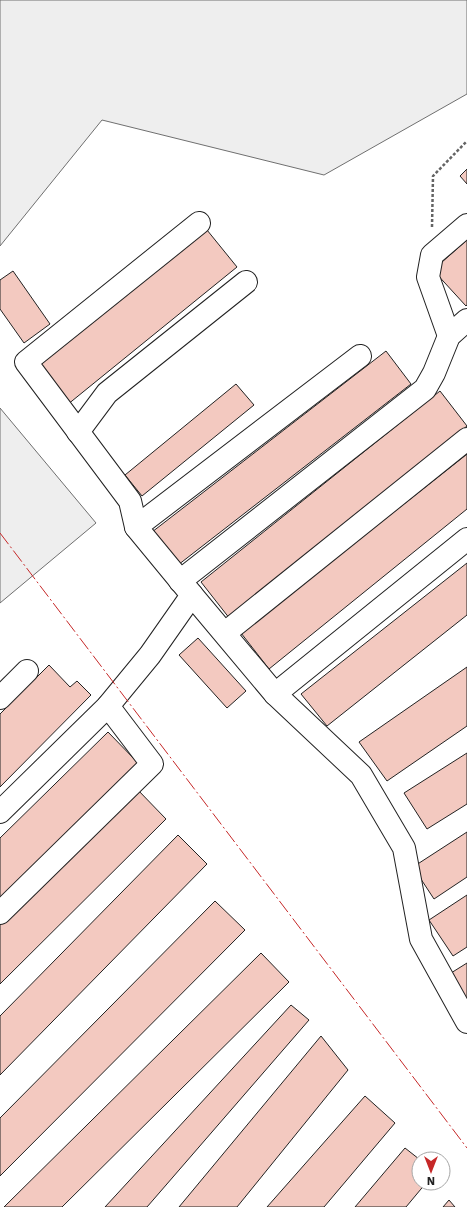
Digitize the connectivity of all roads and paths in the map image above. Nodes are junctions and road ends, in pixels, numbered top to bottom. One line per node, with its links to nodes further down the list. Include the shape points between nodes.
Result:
1 (467, 141): 4 (path, via 433,176)
2 (199, 223): 9 (lane, via 26,362)
3 (467, 225): 4 (lane)
4 (432, 255): 7 (lane, via 428,277)
5 (246, 282): 9 (lane, via 108,393)
6 (467, 320): 7 (lane)
7 (449, 336): 13 (lane, via 425,389)
8 (360, 356): 11 (lane)
9 (78, 432): 11 (lane, via 130,501)
10 (467, 439): 14 (lane)
11 (136, 527): 13 (lane)
12 (467, 540): 16 (lane)
13 (186, 588): 14 (lane); 18 (lane, via 150,655)
14 (225, 633): 16 (lane)
15 (27, 672): 17 (lane)
16 (275, 694): 21 (lane, via 361,775 404,848 421,939)
17 (0, 698)
18 (108, 706): 19 (lane); 20 (lane, via 152,764)
19 (0, 812)
20 (0, 913)
21 (467, 1022)

